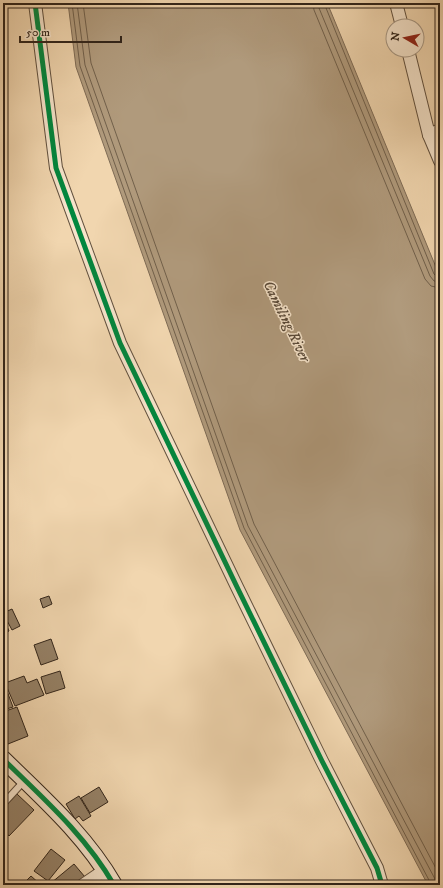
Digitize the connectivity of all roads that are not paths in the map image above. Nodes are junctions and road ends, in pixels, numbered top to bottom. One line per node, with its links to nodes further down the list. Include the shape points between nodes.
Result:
1 (35, 3): 13 (street, via 56,168 120,343 377,868)
2 (396, 3): 3 (street)
3 (400, 18)
4 (411, 58): 5 (street)
5 (434, 133): 6 (street)
6 (440, 161)
7 (3, 759): 8 (street)
8 (25, 780): 9 (lane); 10 (street, via 72,827)
9 (3, 804)
10 (105, 870): 11 (street); 12 (street)
11 (83, 885)
12 (114, 885)
13 (382, 885)

